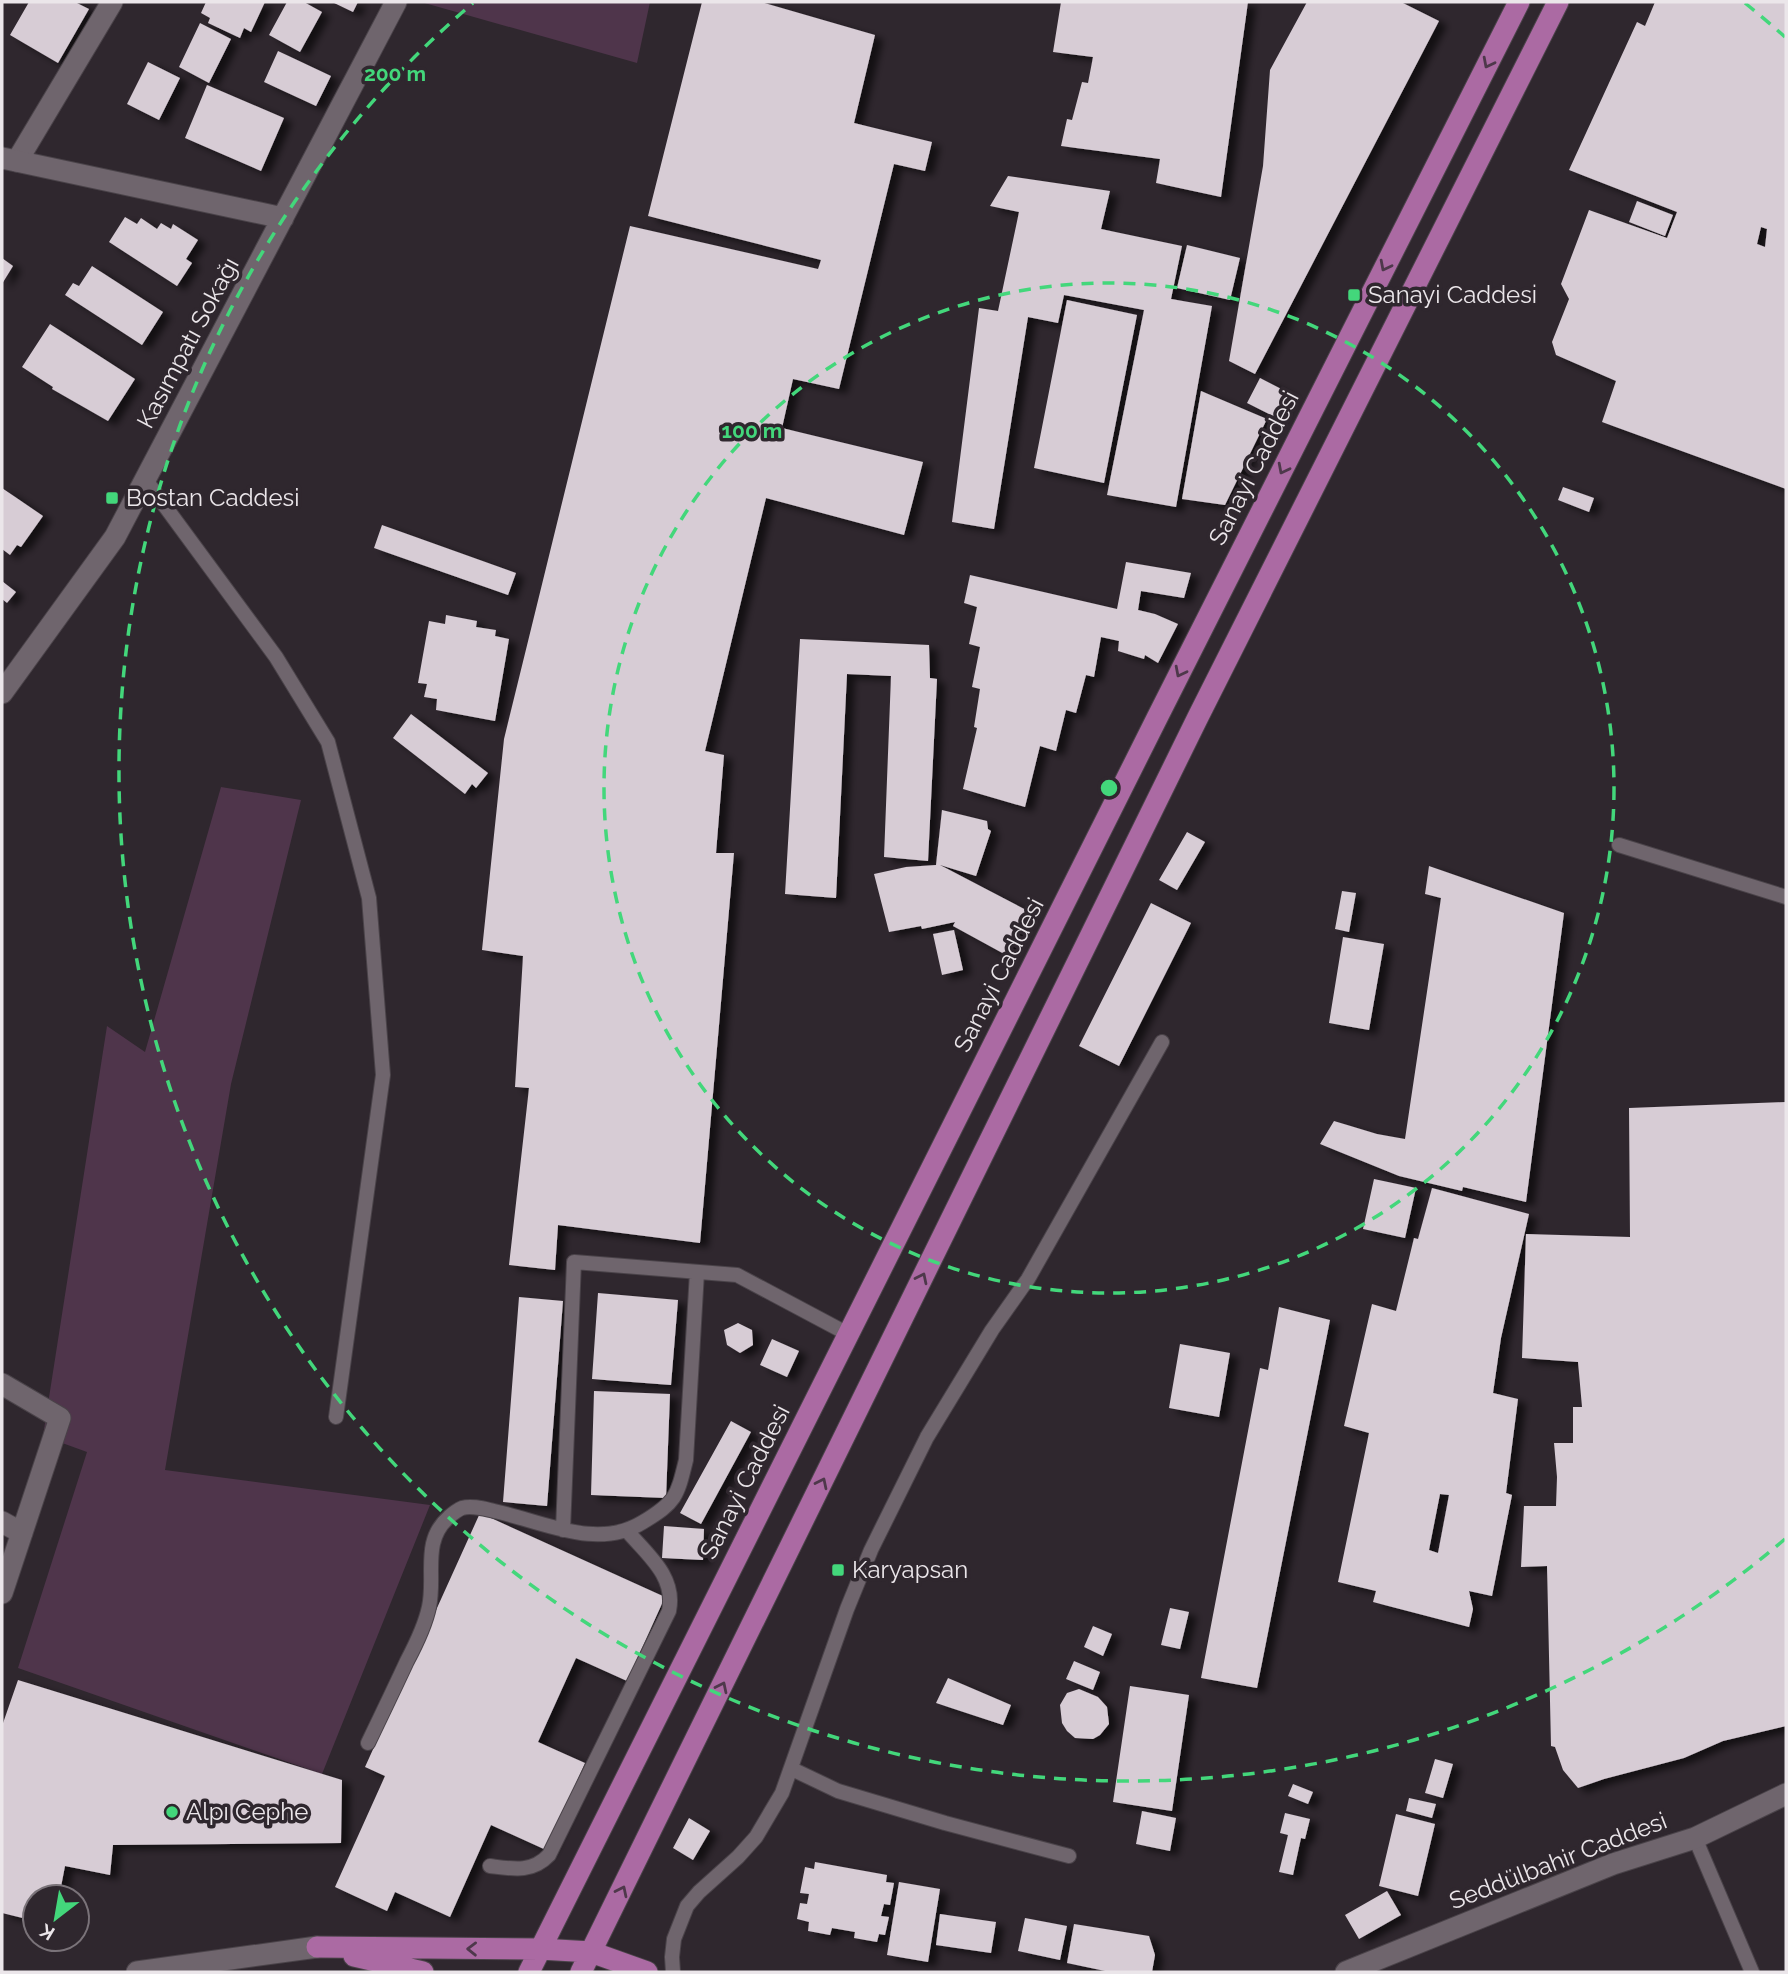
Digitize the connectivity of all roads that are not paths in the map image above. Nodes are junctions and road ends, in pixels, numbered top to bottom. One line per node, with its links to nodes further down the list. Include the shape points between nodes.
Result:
1 (112, 2): 5 (street)
2 (396, 2): 6 (street, Kasımpatı Sokağı)
3 (1519, 2): 13 (main road, Sanayi Caddesi, one-way to 13)
4 (1558, 2): 29 (main road, one-way to 4, via 1198,717)
5 (9, 159): 6 (street)
6 (283, 218): 7 (street, Kasımpatı Sokağı)
7 (145, 479): 8 (street, Kasımpatı Sokağı, via 115,537); 15 (lane, via 276,657 327,742 369,898 383,1075)
8 (2, 693)
9 (1619, 845): 10 (lane)
10 (1786, 897)
11 (1162, 1042): 22 (lane, via 1028,1279 958,1382 903,1482 847,1609)
12 (697, 1272): 13 (lane, via 737,1275); 17 (lane, via 574,1262); 18 (lane, via 686,1460 679,1487 664,1510)
13 (848, 1334): 28 (main road, Sanayi Caddesi)
14 (2, 1384): 19 (street, via 60,1418)
15 (336, 1417)
16 (2, 1522): 19 (street)
17 (563, 1530): 18 (lane, via 594,1535); 21 (lane, via 480,1508 462,1508 448,1518 432,1542 432,1592 423,1629)
18 (628, 1532): 26 (lane, via 666,1578 671,1592 669,1611 549,1855 528,1869)
19 (22, 1533): 20 (street)
20 (2, 1593)
21 (368, 1743)
22 (792, 1769): 25 (lane, via 838,1791); 36 (lane, via 756,1837 687,1906 674,1939)
23 (1786, 1794): 24 (street, Seddülbahir Caddesi)
24 (1695, 1838): 37 (street, Seddülbahir Caddesi, via 1613,1864); 38 (lane)
25 (1069, 1856)
26 (490, 1866)
27 (317, 1947): 28 (main road, one-way to 27); 30 (street); 32 (main road)
28 (540, 1949): 29 (main road); 33 (main road, Sanayi Caddesi)
29 (592, 1952): 34 (main road); 35 (main road)
30 (227, 1966): 31 (street)
31 (137, 1972)
32 (423, 1972)
33 (528, 1972)
34 (581, 1972)
35 (648, 1972)
36 (673, 1972)
37 (1346, 1972)
38 (1752, 1972)

